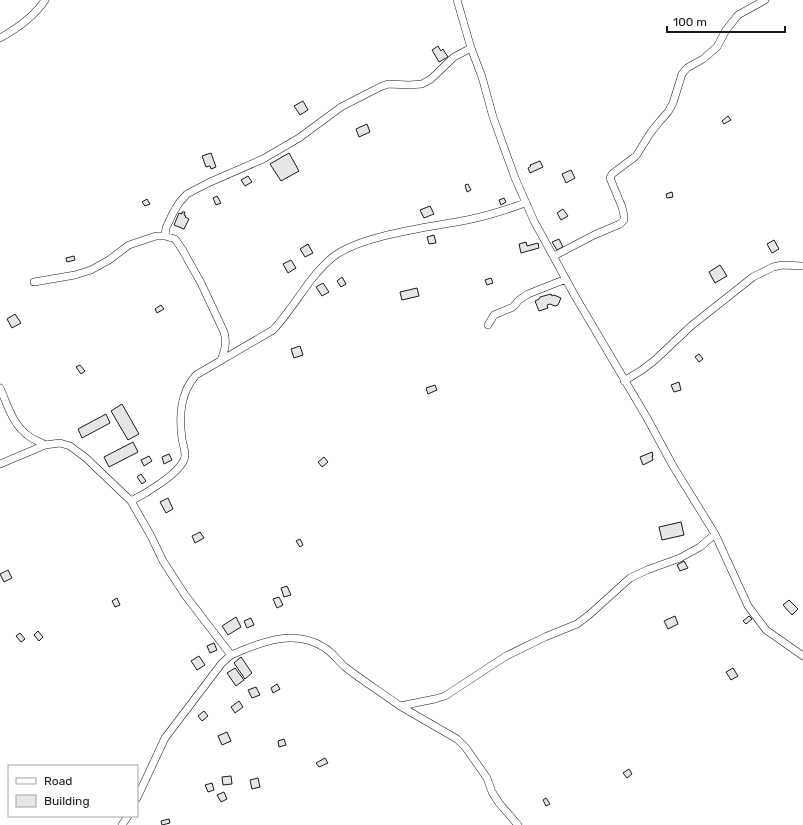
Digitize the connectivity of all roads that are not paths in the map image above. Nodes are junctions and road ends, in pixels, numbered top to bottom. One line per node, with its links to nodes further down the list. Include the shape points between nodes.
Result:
1 (45, 0): 4 (street, via 30,18)
2 (457, 0): 5 (street)
3 (765, 0): 8 (street, via 738,15 717,47 687,68 682,74 668,112 636,156 612,174 610,178 622,207 624,220)
4 (0, 38)
5 (471, 48): 6 (street, via 514,178); 7 (street, via 454,57 431,80 422,84 388,84 380,87 341,107 299,138 264,159 187,194 173,213)
6 (525, 203): 8 (street); 13 (street, via 480,217 382,237 347,249 323,268 273,330)
7 (165, 236): 11 (street, via 156,236 129,245 91,270); 13 (street, via 175,239 182,249 219,322 226,340)
8 (554, 256): 10 (street)
9 (803, 266): 14 (street, via 782,265 753,277 691,326 642,370)
10 (566, 279): 12 (street, via 522,297 513,307 494,315); 14 (street)
11 (34, 282)
12 (488, 325)
13 (221, 360): 20 (street, via 196,375 189,382 183,396 181,430 185,449 184,461 160,484)
14 (624, 381): 21 (street)
15 (0, 388): 16 (street, via 12,417)
16 (30, 438): 17 (street); 18 (street)
17 (45, 445): 18 (street); 20 (street, via 60,443 70,446)
18 (30, 451): 19 (street)
19 (0, 464)
20 (131, 501): 22 (street, via 163,561 185,595)
21 (715, 534): 23 (street, via 748,606 766,630); 24 (street, via 700,547 680,558 630,578 577,624 506,656 445,696)
22 (231, 655): 24 (street, via 276,639 303,638 323,647 343,666); 25 (street, via 222,663 165,738)
23 (803, 656)
24 (400, 706): 26 (street, via 457,739 466,748 487,778 499,803)
25 (138, 796)
26 (518, 825)

